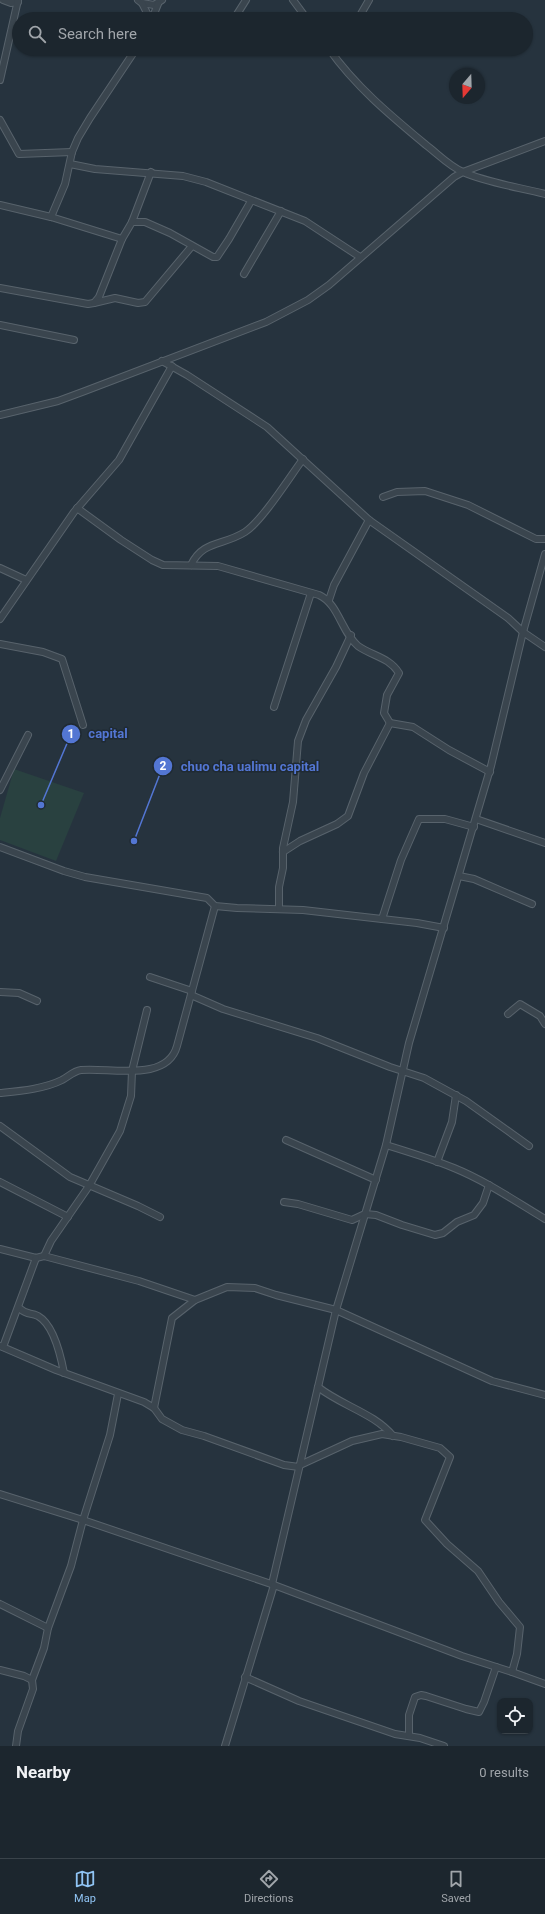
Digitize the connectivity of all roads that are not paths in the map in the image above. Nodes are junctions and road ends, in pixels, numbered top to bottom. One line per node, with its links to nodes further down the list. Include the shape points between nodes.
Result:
1 (3, 0): 5 (street, via 11,3)
2 (246, 0): 11 (street)
3 (293, 0): 12 (street)
4 (369, 0): 13 (street)
5 (18, 1): 8 (street)
6 (140, 2): 7 (street, via 150,5); 9 (street)
7 (160, 2): 10 (street)
8 (15, 12)
9 (146, 12)
10 (155, 12)
11 (238, 12)
12 (302, 12)
13 (362, 12)
14 (12, 27): 17 (street)
15 (131, 56): 20 (street, via 90,118)
16 (336, 56): 23 (street, via 348,73 390,116 451,166)
17 (0, 80)
18 (0, 120): 20 (street, via 19,154)
19 (545, 141): 23 (street)
20 (72, 152): 21 (street)
21 (70, 164): 22 (street, via 104,170); 28 (street, via 65,184)
22 (151, 172): 25 (street, via 206,182); 29 (street)
23 (463, 172): 24 (street); 32 (street)
24 (545, 194)
25 (250, 201): 27 (street); 31 (street, via 217,257 210,257)
26 (0, 205): 28 (street)
27 (281, 211): 32 (street, via 305,221); 33 (street)
28 (51, 217): 30 (street)
29 (132, 222): 30 (street); 31 (street, via 145,222)
30 (122, 239): 35 (street)
31 (192, 246): 35 (street, via 145,302 115,298)
32 (360, 257): 38 (street, via 330,285 308,300 266,322)
33 (244, 274)
34 (0, 288): 35 (street)
35 (94, 303)
36 (0, 325): 37 (street)
37 (74, 340)
38 (162, 361): 39 (street); 40 (street, via 58,401)
39 (172, 366): 41 (street, via 267,427); 43 (street, via 118,460)
40 (0, 415)
41 (303, 460): 44 (street); 47 (street, via 250,529 199,552)
42 (383, 497): 45 (street, via 397,492 425,491 468,505 536,539)
43 (76, 508): 47 (street, via 157,563 169,566); 49 (street)
44 (369, 520): 51 (street, via 334,585); 53 (street, via 508,618)
45 (545, 539)
46 (545, 554): 53 (street)
47 (191, 565): 50 (street, via 218,566)
48 (0, 568): 49 (street)
49 (26, 580): 52 (street)
50 (311, 592): 51 (street); 57 (street)
51 (329, 600): 54 (street)
52 (0, 619)
53 (522, 632): 56 (street); 62 (street)
54 (351, 636): 58 (street, via 358,645 390,662 399,673 387,696 384,713); 69 (street, via 300,733 292,811)
55 (0, 644): 59 (street, via 44,652 62,659)
56 (545, 647)
57 (274, 707)
58 (390, 723): 62 (street, via 413,726 449,750); 69 (street, via 364,773 348,816 338,824 300,841)
59 (83, 725)
60 (28, 735): 63 (street)
61 (0, 771): 63 (street)
62 (490, 772): 65 (street)
63 (6, 777): 64 (street)
64 (0, 790)
65 (476, 819): 66 (street); 67 (street)
66 (474, 827): 70 (street); 74 (street, via 445,818 419,819 401,860)
67 (545, 843)
68 (0, 847): 72 (street, via 64,871 108,882 207,898)
69 (283, 852): 73 (street)
70 (459, 876): 71 (street, via 474,879); 75 (street)
71 (532, 904)
72 (215, 906): 73 (street); 80 (street)
73 (279, 908): 74 (street)
74 (382, 919): 75 (street)
75 (444, 928): 86 (street, via 415,1022)
76 (150, 977): 80 (street)
77 (0, 986): 79 (street)
78 (0, 992): 79 (street)
79 (11, 992): 81 (street)
80 (192, 993): 85 (street, via 172,1058 164,1064); 86 (street, via 223,1009 317,1038)
81 (38, 1001)
82 (148, 1010): 85 (street)
83 (508, 1014): 84 (street, via 520,1004 540,1016)
84 (545, 1024)
85 (132, 1071): 87 (street, via 80,1070 62,1080); 97 (street, via 131,1096 120,1131)
86 (403, 1072): 88 (street, via 424,1078); 91 (street)
87 (1, 1092)
88 (456, 1095): 92 (street); 93 (street, via 452,1122)
89 (0, 1126): 97 (street, via 60,1171)
90 (286, 1140): 94 (street)
91 (386, 1145): 93 (street); 94 (street)
92 (529, 1146)
93 (437, 1162): 96 (street)
94 (376, 1180): 99 (street)
95 (0, 1182): 100 (street)
96 (489, 1185): 99 (street, via 483,1203 474,1215 457,1222 440,1235 376,1215); 102 (street)
97 (89, 1186): 100 (street); 101 (street)
98 (284, 1202): 99 (street, via 352,1220)
99 (365, 1214): 108 (street)
100 (68, 1217): 104 (street)
101 (160, 1217)
102 (545, 1219)
103 (0, 1249): 105 (street)
104 (44, 1256): 105 (street); 106 (street)
105 (36, 1258): 107 (street)
106 (194, 1300): 108 (street, via 227,1287 255,1288); 114 (street, via 172,1318)
107 (18, 1308): 109 (street); 110 (street, via 26,1314 39,1316 51,1331 58,1346)
108 (336, 1310): 111 (street); 113 (street, via 492,1381)
109 (1, 1346): 110 (street)
110 (64, 1373): 112 (street)
111 (318, 1387): 115 (street, via 384,1425); 116 (street)
112 (118, 1394): 114 (street); 118 (street, via 110,1435)
113 (545, 1395)
114 (154, 1408): 116 (street, via 162,1420 182,1430 284,1465)
115 (394, 1436): 116 (street, via 382,1434 352,1441); 124 (street, via 440,1448 450,1457 425,1520 447,1544 478,1571 498,1602 520,1626)
116 (300, 1466): 119 (street)
117 (0, 1494): 118 (street)
118 (83, 1520): 119 (street); 121 (street, via 71,1566)
119 (273, 1584): 122 (street); 125 (street)
120 (0, 1604): 121 (street)
121 (48, 1628): 126 (street, via 44,1648)
122 (496, 1667): 124 (street); 128 (street, via 479,1712 426,1696 415,1697 409,1715)
123 (0, 1670): 126 (street)
124 (512, 1672): 127 (street)
125 (245, 1677): 128 (street, via 299,1701 395,1734); 130 (street)
126 (32, 1680): 129 (street, via 33,1689 18,1731)
127 (545, 1684)
128 (409, 1736): 131 (street)
129 (16, 1746)
130 (225, 1746)
131 (444, 1746)

